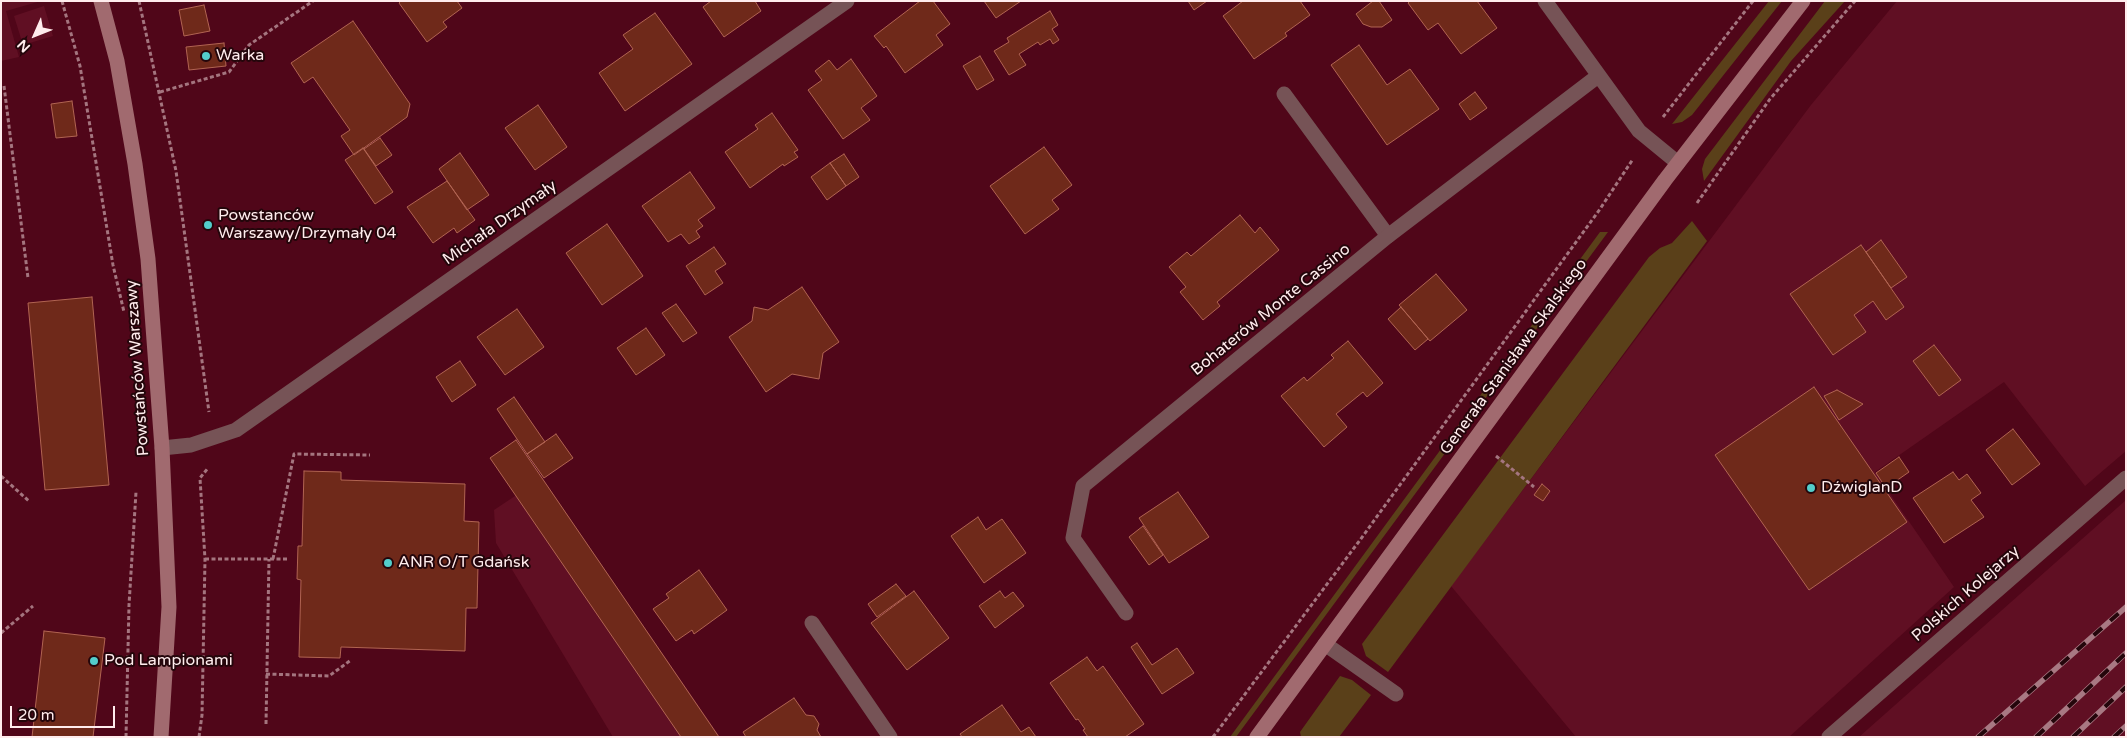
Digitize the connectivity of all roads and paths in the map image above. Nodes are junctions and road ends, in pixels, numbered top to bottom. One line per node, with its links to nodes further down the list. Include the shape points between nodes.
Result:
1 (62, 1): 19 (path, via 80,66)
2 (101, 1): 21 (street, Powstańców Warszawy, via 117,61 148,259)
3 (139, 1): 12 (path)
4 (313, 1): 12 (path, via 249,45 229,72)
5 (846, 1): 20 (street, Michała Drzymały, via 236,430)
6 (1545, 1): 10 (street)
7 (1753, 1): 14 (path)
8 (1803, 1): 15 (street, Generała Stanisława Skalskiego)
9 (1855, 1): 16 (path, via 1770,99)
10 (1598, 76): 14 (street); 17 (street, Bohaterów Monte Cassino)
11 (4, 86): 18 (path)
12 (160, 92): 20 (path, via 176,171)
13 (1284, 94): 17 (street)
14 (1647, 137): 15 (street); 46 (path, via 1600,209 1366,532)
15 (1678, 163): 36 (street, Generała Stanisława Skalskiego)
16 (1697, 204)
17 (1388, 236): 33 (street, Bohaterów Monte Cassino, via 1083,486 1073,538)
18 (28, 278)
19 (125, 318)
20 (212, 439): 21 (street, Michała Drzymały); 29 (path, via 215,459 200,478)
21 (162, 448): 43 (street, Powstańców Warszawy, via 169,607)
22 (1490, 452): 26 (path)
23 (370, 455): 30 (path, via 294,454)
24 (1, 476): 28 (path)
25 (2126, 478): 47 (street, Polskich Kolejarzy)
26 (1534, 487)
27 (136, 490): 42 (path)
28 (30, 502)
29 (205, 559): 30 (path); 44 (path)
30 (271, 559): 31 (path); 38 (path)
31 (287, 559)
32 (33, 606): 35 (path)
33 (1126, 613)
34 (812, 623): 45 (street)
35 (1, 633)
36 (1326, 644): 39 (street); 41 (street, Generała Stanisława Skalskiego)
37 (351, 660): 38 (path, via 328,676)
38 (266, 674): 40 (path)
39 (1396, 694)
40 (266, 724)
41 (1263, 735)
42 (126, 737)
43 (161, 737)
44 (199, 737)
45 (890, 737)
46 (1212, 737)
47 (1829, 737)

